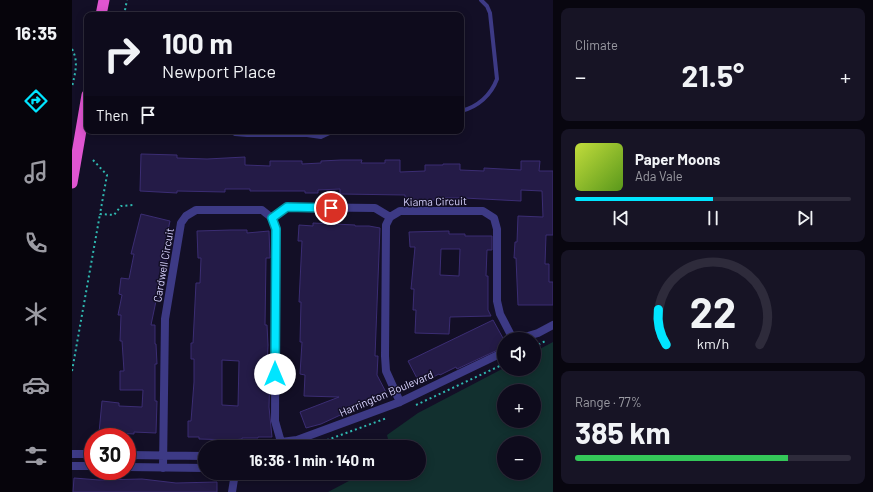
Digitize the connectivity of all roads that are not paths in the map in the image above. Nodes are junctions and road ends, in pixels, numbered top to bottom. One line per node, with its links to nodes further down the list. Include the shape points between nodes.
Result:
1 (104, 0): 3 (highway)
2 (482, 0): 4 (lane, via 490,13 497,79 486,96 474,107)
3 (102, 12)
4 (464, 110)
5 (84, 113): 8 (highway)
6 (235, 134): 7 (lane, via 321,137)
7 (328, 134)
8 (72, 183)
9 (390, 217): 10 (street, via 375,208 287,207); 12 (street, Kiama Circuit, via 400,211 483,211 494,218 498,229 497,300 500,314); 15 (street, Kiama Circuit, via 386,225 385,356 386,371)
10 (272, 218): 16 (street, via 276,229); 21 (street, Cardwell Circuit, via 262,210 196,210 186,216 181,223 165,319)
11 (553, 325): 13 (street)
12 (509, 332)
13 (540, 332)
14 (497, 355): 15 (street, Harrington Boulevard)
15 (400, 402): 17 (street, Harrington Boulevard)
16 (277, 440)
17 (297, 440)
18 (72, 454): 19 (street)
19 (84, 454)
20 (136, 455): 21 (street)
21 (162, 455): 22 (street); 26 (street, Cardwell Circuit)
22 (198, 456)
23 (72, 466): 24 (street)
24 (84, 466)
25 (136, 467): 26 (street)
26 (163, 468): 27 (street)
27 (198, 468)
28 (234, 480): 29 (street)
29 (232, 492)

